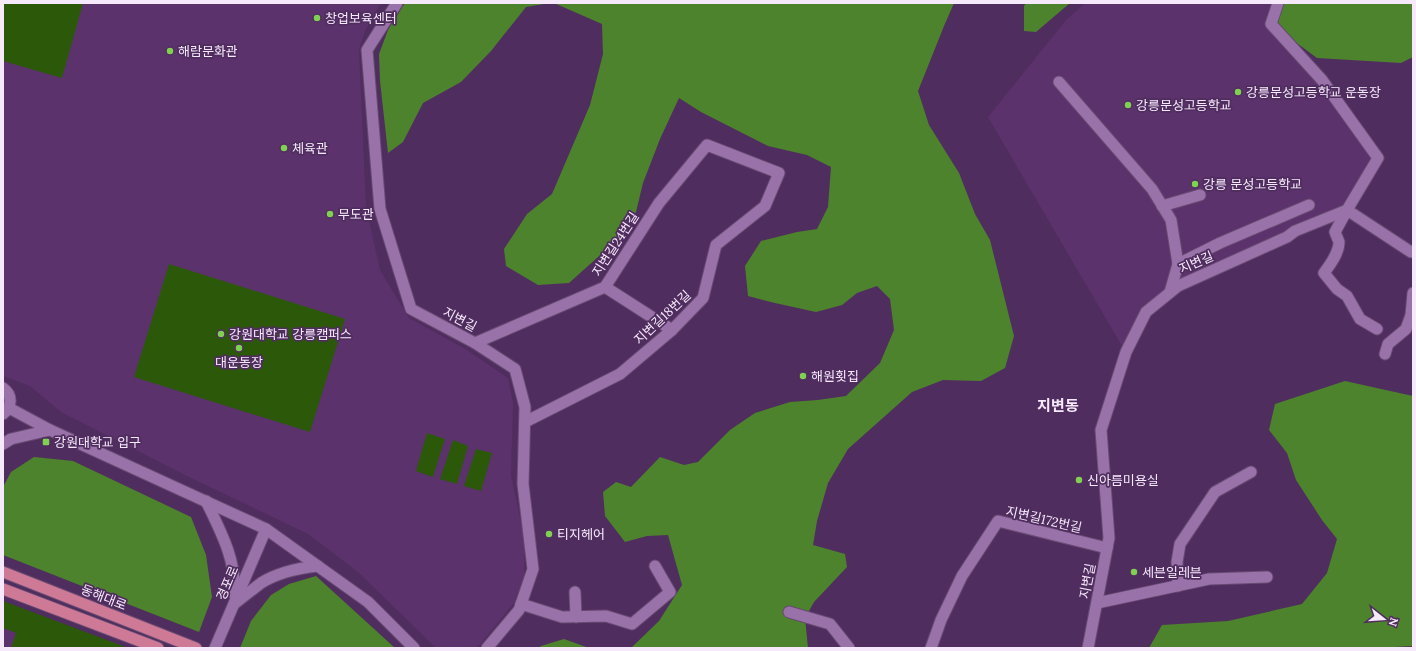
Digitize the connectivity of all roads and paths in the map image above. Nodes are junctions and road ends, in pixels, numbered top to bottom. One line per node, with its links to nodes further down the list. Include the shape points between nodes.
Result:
1 (397, 3): 16 (street, 지변길, via 367,50 380,209 411,309)
2 (1278, 3): 8 (street, via 1271,24 1322,80 1378,158)
3 (1059, 82): 7 (street, via 1152,189)
4 (707, 145): 11 (street, 지변길24번길, via 659,203); 15 (street, 지변길18번길, via 778,173 765,206 716,245 703,298)
5 (1200, 195): 7 (street)
6 (1309, 204): 10 (street)
7 (1162, 206): 10 (street, via 1171,220)
8 (1347, 210): 9 (street); 12 (street, 지변길, via 1295,231); 14 (street, via 1335,232 1338,242 1336,253 1324,273 1337,289 1347,296 1360,319)
9 (1413, 252)
10 (1178, 264): 12 (street)
11 (605, 287): 15 (street); 16 (street, 지변길24번길)
12 (1170, 292): 26 (street, 지변길, via 1146,312 1126,352 1101,430 1109,538)
13 (1413, 294): 17 (street, via 1411,315 1406,329 1388,344)
14 (1377, 329)
15 (672, 330): 20 (street, 지변길18번길, via 620,374)
16 (475, 342): 20 (street, 지변길, via 515,369 525,407)
17 (1386, 354)
18 (3, 388): 19 (street, via 10,398)
19 (6, 411): 21 (street)
20 (525, 422): 35 (street, 지변길, via 523,484 533,569)
21 (50, 430): 22 (street, via 11,439); 24 (street)
22 (3, 444)
23 (1251, 472): 31 (street, via 1215,492 1180,544 1177,562)
24 (206, 501): 25 (street); 36 (street, via 227,546 236,581)
25 (266, 529): 27 (street); 36 (street, 경포로)
26 (1107, 548): 34 (street, 지변길); 45 (street, 지변길172번길, via 998,521 962,576)
27 (318, 566): 36 (street, via 282,574 262,582); 42 (street, via 368,602)
28 (655, 566): 38 (street, via 670,592 632,624 606,616)
29 (3, 572): 39 (main road, 동해대로)
30 (1267, 577): 31 (street, via 1209,579)
31 (1178, 586): 34 (street)
32 (3, 589): 40 (main road)
33 (575, 592): 38 (street)
34 (1097, 603): 46 (street, 지변길)
35 (521, 604): 38 (street, via 562,617); 43 (street, 지변길, via 519,610)
36 (233, 605): 41 (street, 경포로)
37 (788, 612): 44 (street, via 830,624)
38 (576, 617)
39 (192, 647)
40 (158, 648)
41 (215, 648)
42 (414, 648)
43 (487, 648)
44 (849, 648)
45 (931, 648)
46 (1088, 648)

